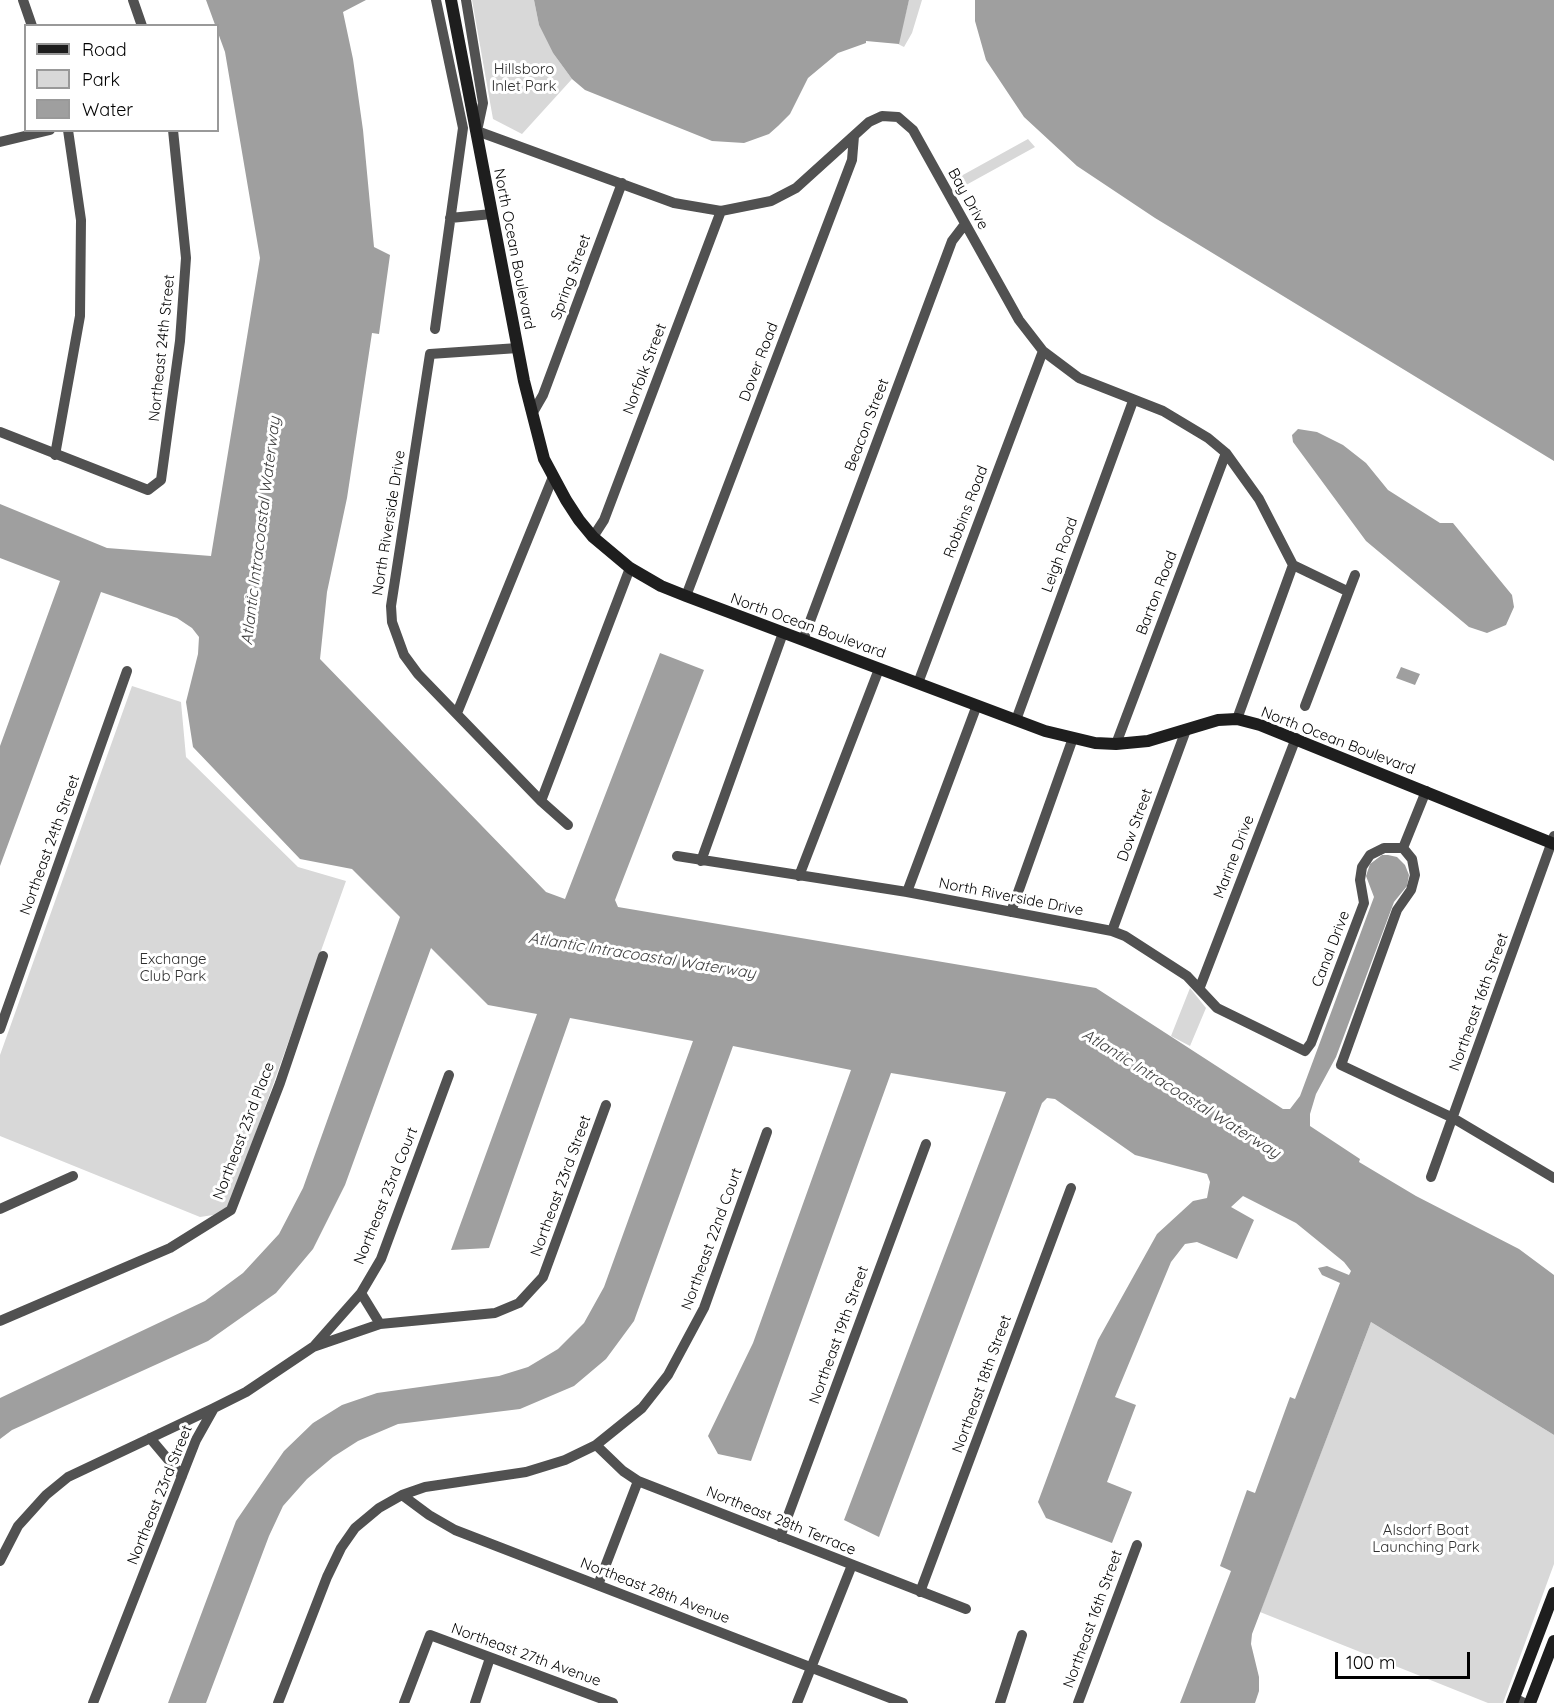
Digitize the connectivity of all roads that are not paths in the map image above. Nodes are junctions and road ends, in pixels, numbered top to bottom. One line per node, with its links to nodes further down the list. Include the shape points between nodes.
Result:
1 (23, 0): 6 (street)
2 (133, 0): 7 (street)
3 (436, 0): 17 (street, via 463,128)
4 (452, 0): 8 (main road, North Ocean Boulevard)
5 (466, 0): 8 (street, via 483,104)
6 (31, 24)
7 (141, 24)
8 (477, 130): 14 (street, Bay Drive); 16 (main road, North Ocean Boulevard)
9 (42, 132): 13 (street)
10 (68, 132): 26 (street, via 81,220 80,316)
11 (173, 132): 26 (street, Northeast 24th Street, via 186,258 161,480 148,490)
12 (854, 136): 15 (street, Bay Drive, via 796,188 771,201); 18 (street, Bay Drive, via 882,116 898,117 913,130); 33 (street, Dover Road, via 852,160)
13 (0, 142)
14 (622, 183): 15 (street, Bay Drive, via 674,203); 23 (street, Spring Street, via 543,395)
15 (721, 211): 28 (street, Norfolk Street, via 604,520)
16 (492, 213): 17 (street); 20 (main road, North Ocean Boulevard)
17 (450, 218): 19 (street)
18 (965, 224): 21 (street, Bay Drive, via 1019,320); 35 (street, Beacon Street, via 952,241)
19 (435, 329)
20 (518, 348): 23 (main road, North Ocean Boulevard); 41 (street, North Riverside Drive, via 430,354 391,606 392,622 404,655)
21 (1043, 351): 22 (street, Bay Drive, via 1079,378); 38 (street, Robbins Road)
22 (1133, 401): 25 (street, Bay Drive, via 1185,422); 43 (street, Leigh Road)
23 (532, 414): 27 (main road, North Ocean Boulevard)
24 (0, 432): 26 (street)
25 (1226, 453): 29 (street, Bay Drive, via 1259,499); 47 (street, Barton Road)
26 (55, 455)
27 (553, 477): 28 (main road, North Ocean Boulevard); 41 (street)
28 (593, 537): 30 (main road, North Ocean Boulevard)
29 (1293, 565): 32 (street); 42 (street)
30 (630, 568): 33 (main road, North Ocean Boulevard); 49 (street)
31 (1355, 575): 32 (street)
32 (1347, 591): 40 (street)
33 (686, 596): 34 (main road, North Ocean Boulevard)
34 (783, 633): 35 (main road, North Ocean Boulevard); 54 (street)
35 (803, 640): 36 (main road, North Ocean Boulevard)
36 (879, 669): 38 (main road, North Ocean Boulevard); 55 (street)
37 (127, 671): 61 (street, Northeast 24th Street)
38 (918, 683): 39 (main road, North Ocean Boulevard)
39 (977, 705): 43 (main road, North Ocean Boulevard); 56 (street)
40 (1305, 706)
41 (457, 713): 49 (street, North Riverside Drive)
42 (1237, 719): 44 (main road, North Ocean Boulevard); 46 (main road, North Ocean Boulevard)
43 (1016, 720): 45 (main road, North Ocean Boulevard)
44 (1186, 730): 47 (main road, North Ocean Boulevard, via 1148,741); 58 (street, Dow Street)
45 (1073, 738): 47 (main road, North Ocean Boulevard); 57 (street)
46 (1296, 738): 48 (main road, North Ocean Boulevard); 60 (street, Marine Drive)
47 (1116, 744)
48 (1426, 791): 51 (main road, North Ocean Boulevard); 52 (street)
49 (540, 801): 50 (street, North Riverside Drive)
50 (568, 825)
51 (1553, 841): 65 (street, Northeast 16th Street)
52 (1403, 848): 62 (street, Canal Drive, via 1384,848 1370,855 1362,867 1364,903); 65 (street, via 1412,859 1412,890 1397,910 1341,1065)
53 (677, 856): 54 (street, North Riverside Drive)
54 (701, 861): 55 (street, North Riverside Drive)
55 (800, 876): 56 (street, North Riverside Drive)
56 (907, 892): 57 (street, North Riverside Drive)
57 (1011, 912): 58 (street, North Riverside Drive)
58 (1112, 931): 60 (street, North Riverside Drive)
59 (323, 956): 74 (street, Northeast 23rd Place, via 231,1210 170,1248)
60 (1200, 987): 62 (street, North Riverside Drive, via 1217,1008)
61 (0, 1029)
62 (1305, 1051)
63 (449, 1075): 73 (street, Northeast 23rd Court, via 385,1249)
64 (606, 1105): 75 (street, Northeast 23rd Street, via 554,1253 531,1292 519,1303 495,1313)
65 (1453, 1118): 69 (street, Northeast 16th Street); 70 (street)
66 (766, 1132): 79 (street, Northeast 22nd Court, via 704,1308 668,1375 642,1408)
67 (926, 1144): 83 (street, Northeast 19th Street)
68 (73, 1176): 72 (street)
69 (1431, 1176)
70 (1554, 1178)
71 (1071, 1188): 88 (street, Northeast 18th Street)
72 (0, 1209)
73 (361, 1293): 75 (street); 76 (street, Northeast 23rd Court)
74 (0, 1321)
75 (381, 1324): 76 (street, Northeast 23rd Street)
76 (313, 1347): 77 (street, Northeast 23rd Street, via 246,1392)
77 (214, 1408): 78 (street); 80 (street, Northeast 23rd Street)
78 (150, 1438): 80 (street); 85 (street, via 68,1477 46,1494 18,1526)
79 (597, 1445): 81 (street, Northeast 28th Terrace); 82 (street, Northeast 22nd Court, via 526,1472 434,1485)
80 (182, 1476): 97 (street, Northeast 23rd Street)
81 (638, 1481): 83 (street, Northeast 28th Terrace); 87 (street)
82 (402, 1495): 87 (street, Northeast 28th Avenue, via 455,1530); 98 (street, Northeast 22nd Court, via 355,1528 341,1548)
83 (780, 1537): 86 (street, Northeast 28th Terrace)
84 (1137, 1545): 106 (street, Northeast 16th Street)
85 (0, 1561)
86 (852, 1565): 88 (street, Northeast 28th Terrace); 94 (street)
87 (598, 1585): 94 (street, Northeast 28th Avenue)
88 (920, 1592): 90 (street, Northeast 28th Terrace)
89 (1554, 1593): 96 (main road)
90 (966, 1609)
91 (1022, 1635): 105 (street)
92 (1554, 1641): 107 (main road)
93 (490, 1658): 95 (street, Northeast 27th Avenue); 99 (street, Northeast 27th Avenue, via 430,1635); 100 (street)
94 (811, 1667): 103 (street); 104 (street, Northeast 28th Avenue)
95 (583, 1692): 101 (street); 102 (street, Northeast 27th Avenue)
96 (1517, 1701)
97 (93, 1703)
98 (278, 1703)
99 (404, 1703)
100 (475, 1703)
101 (579, 1703)
102 (613, 1703)
103 (797, 1703)
104 (903, 1703)
105 (1000, 1703)
106 (1078, 1703)
107 (1530, 1703)

